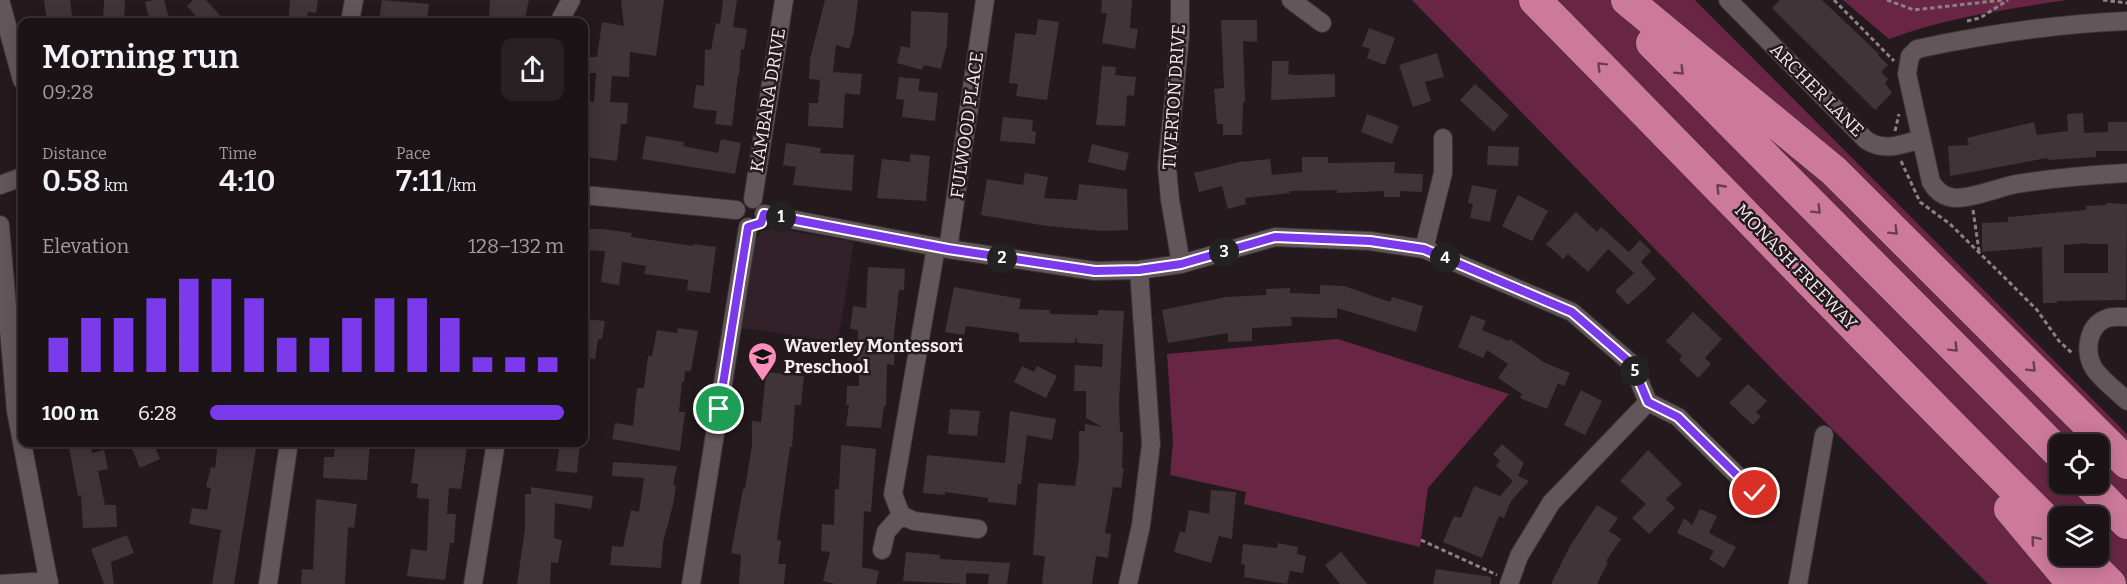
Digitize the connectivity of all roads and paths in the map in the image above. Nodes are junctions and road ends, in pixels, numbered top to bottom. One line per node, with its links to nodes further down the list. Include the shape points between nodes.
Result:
1 (0, 0): 23 (street)
2 (354, 0): 17 (street)
3 (571, 0): 18 (street)
4 (784, 0): 31 (street, KAMBARA DRIVE)
5 (985, 0): 37 (street, FULWOOD PLACE)
6 (1180, 0): 40 (street, TIVERTON DRIVE, via 1167,168)
7 (1291, 0): 20 (street)
8 (1535, 0): 45 (highway, MONASH FREEWAY, one-way to 8)
9 (1609, 0): 50 (highway, one-way to 50)
10 (1627, 0): 53 (highway, one-way to 53, via 1834,171)
11 (1728, 0): 26 (street, ARCHER LANE, via 1866,140 1875,146)
12 (1834, 0): 22 (path)
13 (1887, 0): 14 (path, via 1914,10)
14 (2005, 0): 21 (path, via 1980,18)
15 (2103, 0): 16 (path)
16 (2127, 3)
17 (351, 18)
18 (561, 18)
19 (2127, 21): 25 (street, via 2047,26 1917,49 1910,56 1907,74)
20 (1322, 23)
21 (1959, 23)
22 (1895, 61)
23 (18, 65)
24 (1443, 138): 38 (street, via 1443,173)
25 (1921, 139): 26 (street, ARCHER LANE); 27 (street, via 1931,182 1938,192 1958,198 2016,184)
26 (1897, 146): 39 (path, via 1920,202)
27 (2127, 173)
28 (18, 178): 29 (street)
29 (0, 185)
30 (588, 195): 33 (street)
31 (753, 199): 33 (street, via 742,202); 34 (street, via 761,204)
32 (1972, 208): 39 (path)
33 (736, 210): 36 (street, via 739,222)
34 (764, 214): 36 (street, via 761,223); 37 (street)
35 (0, 225): 44 (street)
36 (748, 227): 68 (street)
37 (942, 248): 41 (street, via 1095,271); 56 (street, FULWOOD PLACE, via 893,494)
38 (1424, 249): 40 (street, via 1370,241 1275,237); 47 (street, via 1572,312 1632,364)
39 (1980, 253): 43 (path, via 2037,310)
40 (1181, 264): 41 (street)
41 (1139, 270): 69 (street, via 1151,444 1141,525)
42 (2127, 317): 46 (street, via 2108,318 2095,325 2089,349 2094,367)
43 (2073, 354)
44 (18, 376): 48 (street)
45 (1906, 382): 57 (highway, MONASH FREEWAY); 71 (highway, one-way to 45)
46 (2127, 401)
47 (1648, 402): 54 (street, via 1678,417); 64 (street, via 1551,503 1519,556)
48 (8, 412): 63 (street)
49 (1824, 435): 70 (street)
50 (2049, 443)
51 (288, 447): 66 (street)
52 (495, 447): 67 (street)
53 (2127, 463)
54 (1755, 493)
55 (2099, 494): 58 (highway)
56 (901, 515): 59 (street, via 914,521); 61 (street, via 886,532)
57 (2049, 523)
58 (2127, 523)
59 (979, 528)
60 (1421, 540): 64 (path)
61 (882, 550)
62 (2092, 566): 72 (highway)
63 (49, 582): 65 (street)
64 (1509, 582)
65 (0, 584)
66 (268, 584)
67 (474, 584)
68 (691, 584)
69 (1128, 584)
70 (1798, 584)
71 (2073, 584)
72 (2110, 584)

